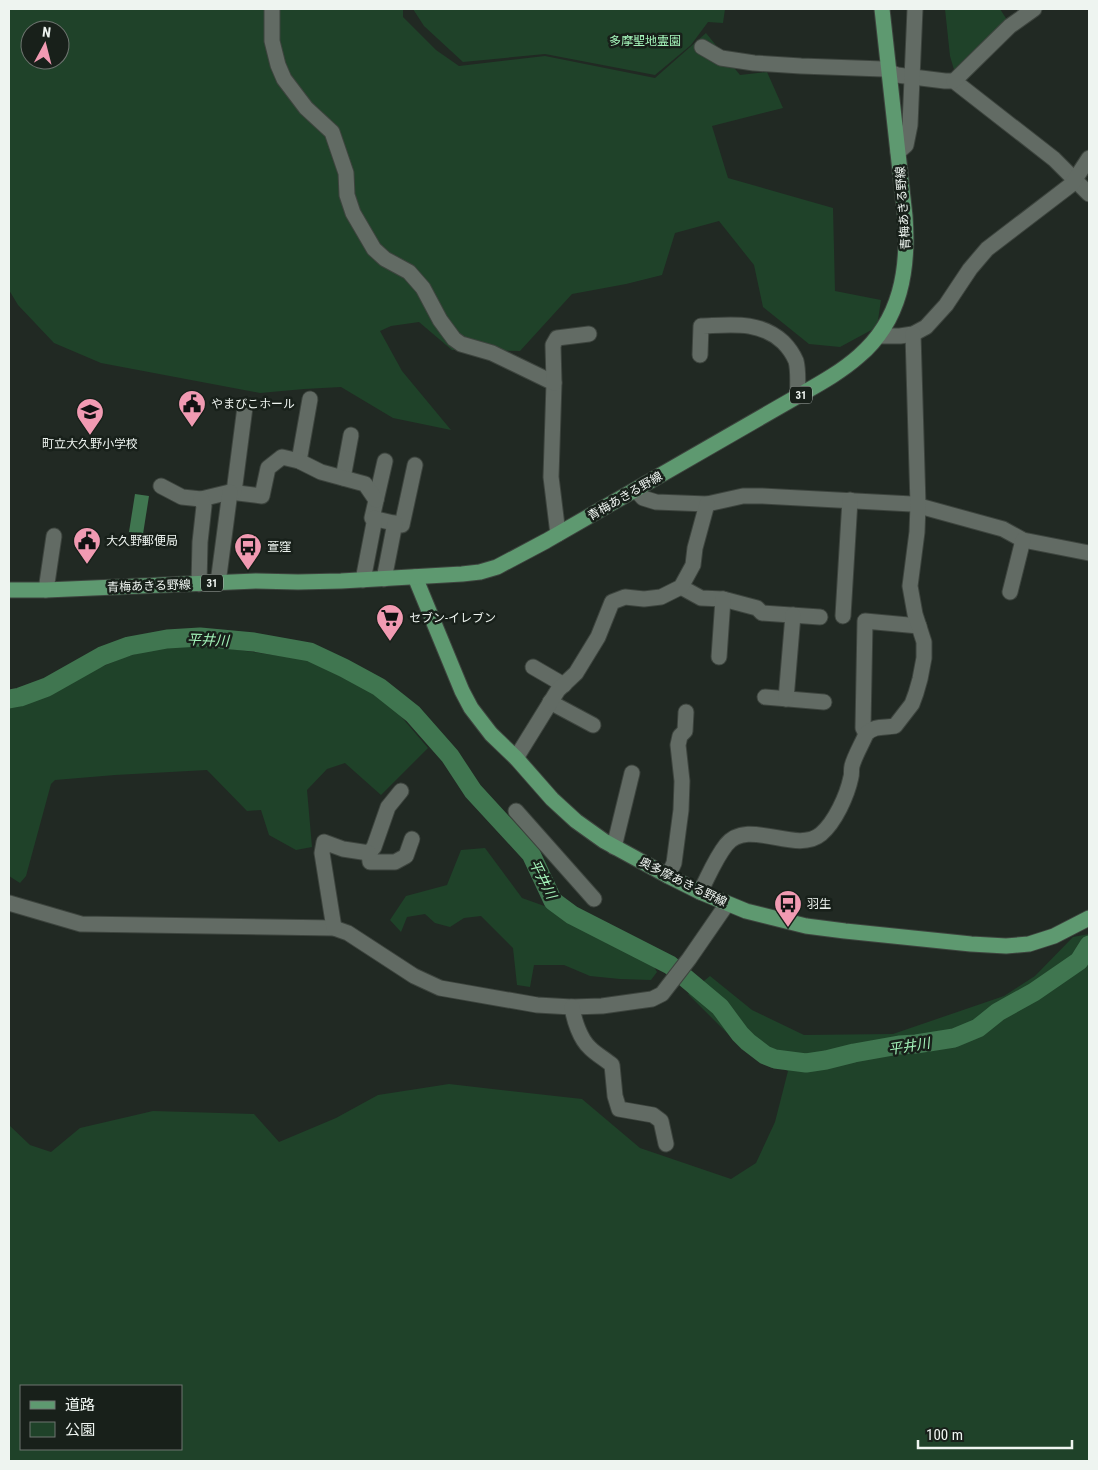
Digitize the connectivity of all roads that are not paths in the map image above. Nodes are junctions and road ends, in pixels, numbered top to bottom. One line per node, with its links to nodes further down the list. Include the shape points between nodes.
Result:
1 (272, 9): 17 (street, via 272,41 278,65 284,79 306,108 332,132 346,173 347,195 374,249 409,272 423,288 454,339)
2 (882, 9): 6 (main road, 青梅あきる野線 / 31)
3 (915, 9): 7 (street)
4 (1034, 9): 8 (street, via 1010,26)
5 (702, 47): 6 (street, via 721,58 754,63 883,69)
6 (889, 72): 7 (street); 9 (main road, 青梅あきる野線 / 31)
7 (913, 77): 8 (street); 9 (street, via 908,138 906,146)
8 (954, 81): 11 (street)
9 (898, 152): 15 (main road, 青梅あきる野線 / 31, via 906,262 896,301)
10 (1089, 158): 11 (street)
11 (1076, 179): 12 (street); 14 (street, via 986,249 946,305 926,327)
12 (1089, 194)
13 (589, 334): 17 (street, via 557,338 553,345)
14 (913, 334): 15 (street); 33 (street)
15 (878, 336): 18 (main road, 青梅あきる野線 / 31, via 850,364)
16 (700, 355): 18 (street, via 701,326 750,325 761,328 780,339 793,354)
17 (554, 383): 36 (street, via 551,477)
18 (798, 396): 27 (main road, 青梅あきる野線 / 31)
19 (310, 399): 22 (street)
20 (245, 407): 28 (street)
21 (351, 435): 25 (street)
22 (299, 462): 25 (street); 28 (street, via 282,457 268,468 262,496)
23 (385, 462): 30 (street)
24 (415, 465): 35 (street, via 402,525)
25 (343, 478): 30 (street, via 365,484)
26 (161, 486): 29 (street, via 182,497)
27 (636, 490): 32 (street, via 643,498 656,502); 36 (main road, 青梅あきる野線 / 31)
28 (232, 492): 29 (street); 43 (street)
29 (201, 500): 44 (street, via 204,506)
30 (376, 500): 34 (street, via 372,518)
31 (850, 500): 32 (street, via 743,496); 33 (street); 51 (street)
32 (707, 504): 45 (street, via 693,564)
33 (918, 505): 38 (street, via 1003,529); 53 (street, via 910,586)
34 (375, 518): 35 (street); 42 (street)
35 (394, 523): 41 (street)
36 (558, 534): 40 (main road, 青梅あきる野線 / 31, via 490,569)
37 (54, 536): 47 (street)
38 (1023, 540): 39 (street); 48 (street)
39 (1089, 553)
40 (415, 576): 41 (main road, 青梅あきる野線 / 31); 64 (main road, 奥多摩あきる野線, via 466,699 490,734)
41 (384, 579): 42 (main road, 青梅あきる野線 / 31)
42 (363, 580): 43 (main road, 青梅あきる野線 / 31)
43 (218, 583): 44 (main road, 青梅あきる野線 / 31)
44 (199, 584): 47 (main road, 青梅あきる野線 / 31)
45 (681, 587): 49 (street, via 701,598); 56 (street, via 661,597 625,597 612,602 598,637 576,673)
46 (9, 590): 47 (main road, 青梅あきる野線 / 31)
47 (46, 590)
48 (1010, 592)
49 (723, 599): 50 (street, via 757,608 762,613); 54 (street)
50 (793, 615): 52 (street); 58 (street)
51 (843, 616)
52 (820, 617)
53 (920, 626): 63 (street, via 924,658 912,704 895,726 878,727); 63 (street, via 865,621 863,728)
54 (719, 658)
55 (533, 667): 56 (street)
56 (564, 685): 59 (street)
57 (765, 697): 58 (street)
58 (786, 699): 60 (street)
59 (550, 702): 62 (street); 64 (street)
60 (824, 702)
61 (686, 712): 71 (street, via 685,731 678,745 681,810 674,863)
62 (593, 726)
63 (866, 734): 72 (street, via 852,765 851,778 840,807 822,833 802,841 748,834 737,837 727,843)
64 (516, 758): 69 (main road, 奥多摩あきる野線, via 563,810)
65 (632, 773): 69 (street)
66 (401, 791): 70 (street, via 388,807)
67 (516, 811): 73 (street)
68 (412, 838): 70 (street, via 406,856 395,862 370,862)
69 (614, 847): 71 (main road, 奥多摩あきる野線)
70 (369, 854): 77 (street, via 324,842 322,853)
71 (668, 876): 72 (main road, 奥多摩あきる野線)
72 (700, 892): 75 (main road, 奥多摩あきる野線)
73 (594, 899)
74 (9, 903): 77 (street, via 81,924)
75 (727, 904): 76 (main road, 奥多摩あきる野線, via 806,926 1006,946 1029,944 1054,936); 78 (street, via 662,994 652,999)
76 (1089, 918)
77 (334, 928): 78 (street, via 348,933 414,976 440,988)
78 (572, 1008): 79 (street, via 589,1048 612,1065 619,1109 653,1115 661,1121)
79 (666, 1144)

